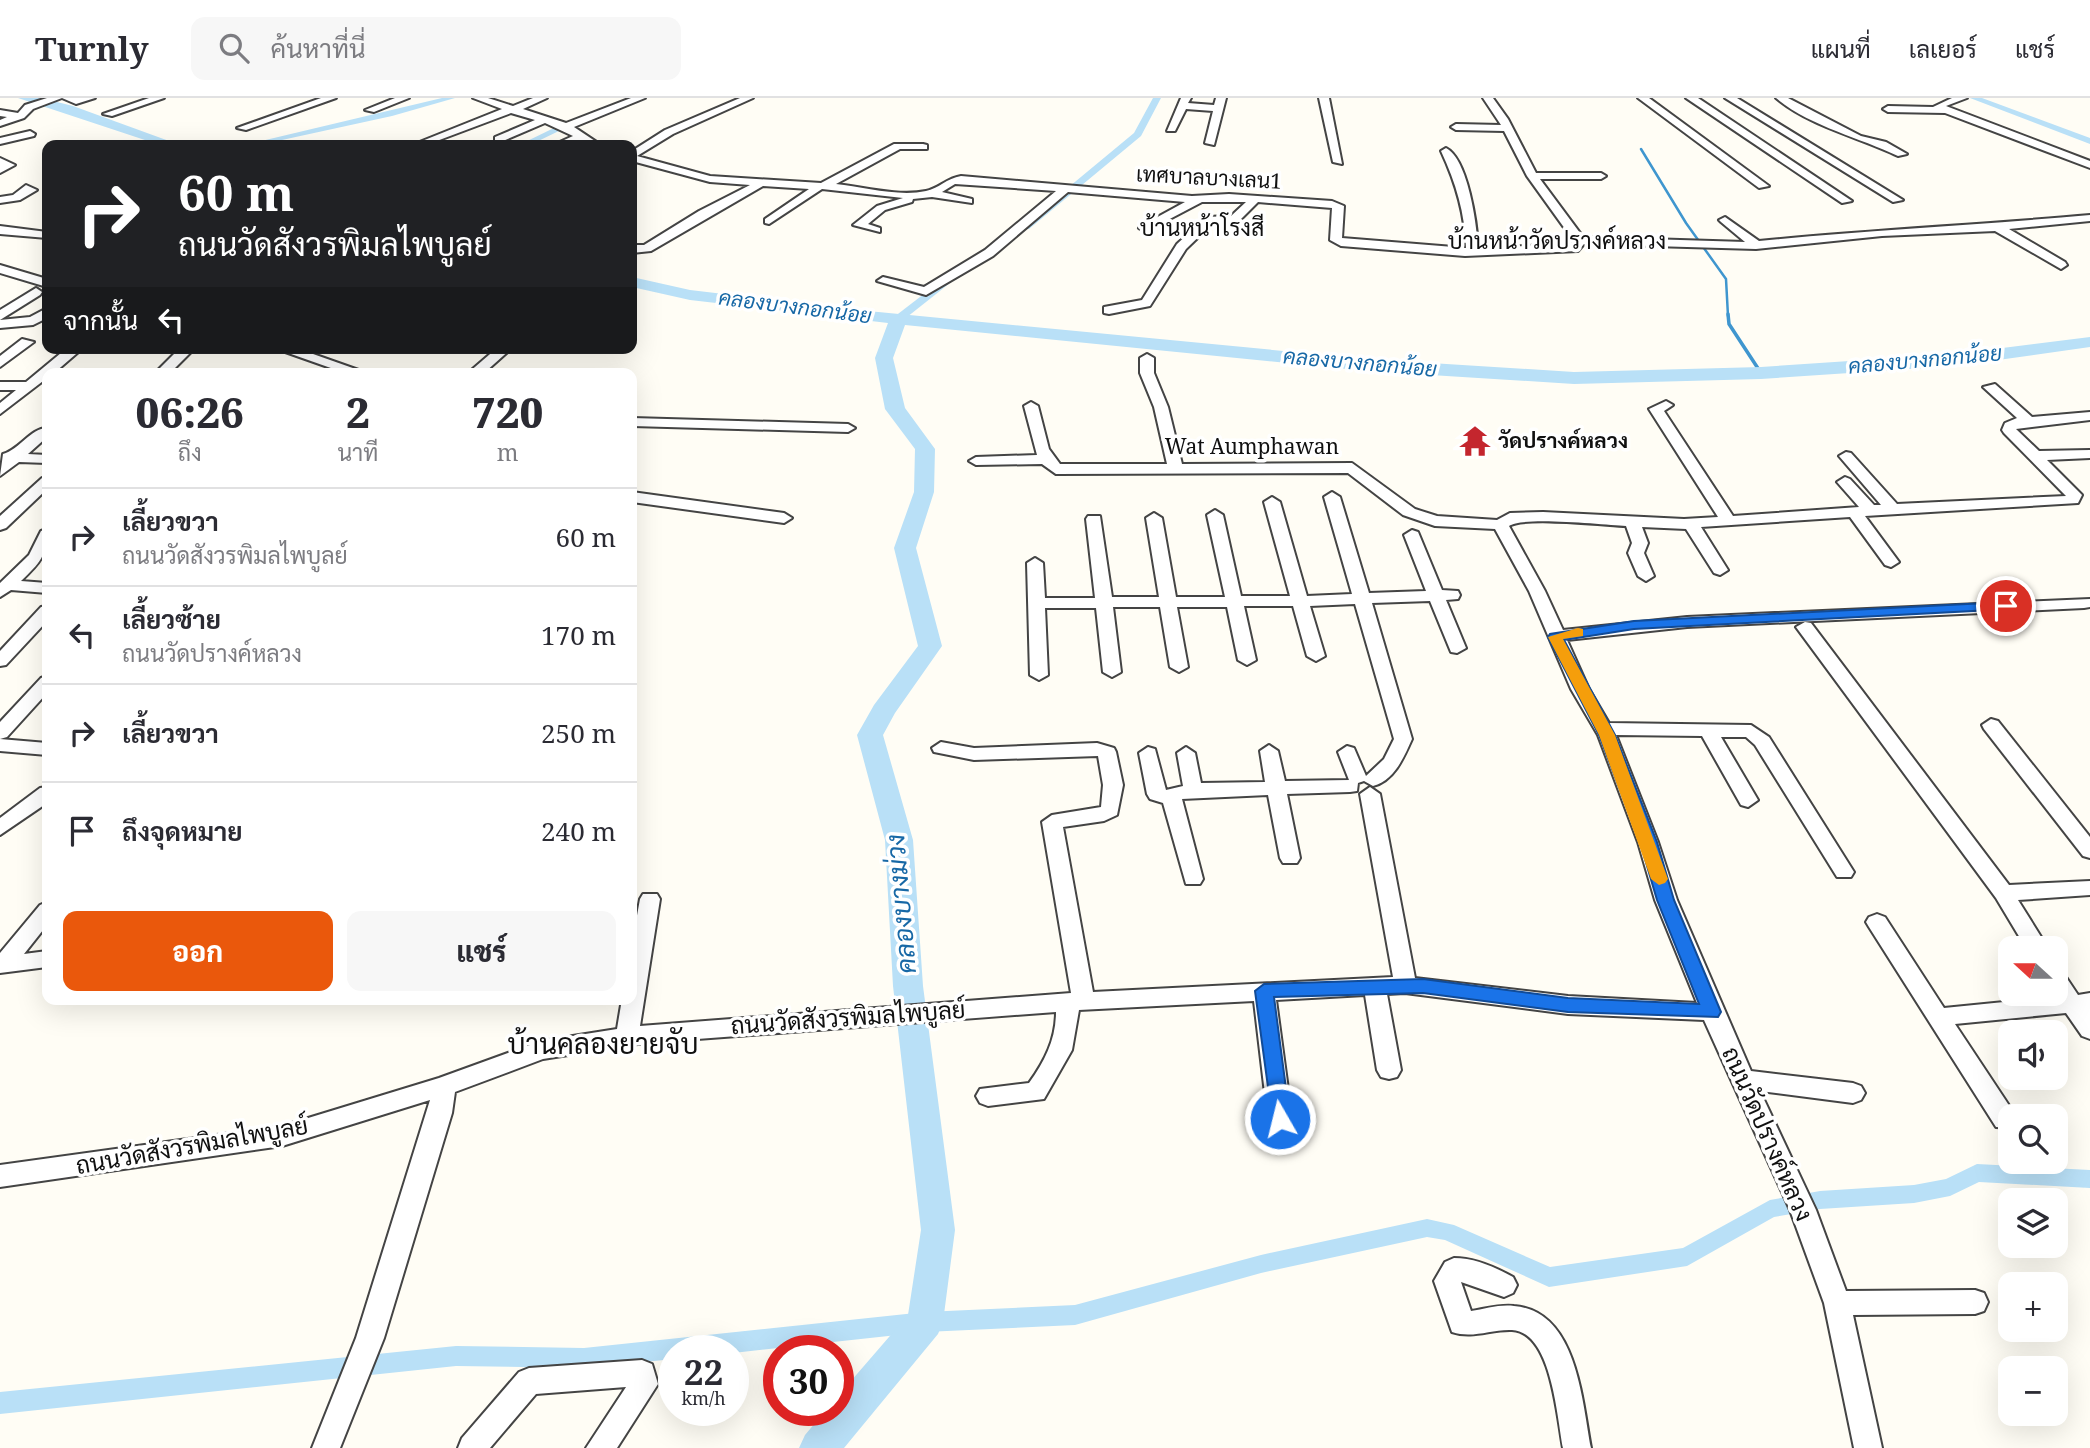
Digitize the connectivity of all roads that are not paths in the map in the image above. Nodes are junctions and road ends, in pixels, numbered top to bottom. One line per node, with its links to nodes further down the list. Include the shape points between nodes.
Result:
1 (57, 98): 28 (street, via 29,107)
2 (67, 98): 3 (street, via 76,102)
3 (90, 98)
4 (159, 98): 26 (street)
5 (331, 98): 27 (street)
6 (337, 98): 27 (street)
7 (404, 98): 24 (street)
8 (478, 98): 22 (street)
9 (542, 98): 22 (street)
10 (640, 98): 30 (street)
11 (748, 98): 45 (street, via 669,132)
12 (1324, 98): 49 (street)
13 (1488, 98): 33 (street)
14 (1643, 98): 56 (street)
15 (1691, 98): 66 (street)
16 (1730, 98): 63 (street)
17 (1781, 98): 46 (street, via 1857,138)
18 (1962, 98): 21 (street)
19 (1184, 102): 20 (street); 34 (street)
20 (1220, 103): 42 (street)
21 (1939, 107): 23 (street); 50 (street)
22 (512, 109): 30 (street); 38 (street)
23 (1888, 109)
24 (370, 110)
25 (0, 113): 28 (street)
26 (108, 114)
27 (285, 114): 32 (street)
28 (20, 116): 29 (street)
29 (0, 123)
30 (558, 124): 36 (street); 37 (street)
31 (1456, 127): 33 (street)
32 (243, 128)
33 (1507, 128): 52 (street)
34 (1171, 129)
35 (30, 134): 41 (street)
36 (579, 137): 39 (street); 40 (street)
37 (499, 139)
38 (435, 140)
39 (571, 140)
40 (585, 140)
41 (0, 141)
42 (1209, 143)
43 (923, 147): 55 (street, via 898,146)
44 (1446, 151): 79 (street, via 1471,219)
45 (637, 153)
46 (1902, 154)
47 (637, 158): 54 (street, เทศบาลบางเลน1, via 710,179)
48 (0, 161): 51 (street, via 10,164)
49 (1338, 162)
50 (2090, 164)
51 (0, 170)
52 (1532, 176): 53 (street); 76 (street)
53 (1601, 176)
54 (759, 184): 55 (street, เทศบาลบางเลน1); 78 (street, via 647,248)
55 (821, 186): 60 (street, เทศบาลบางเลน1); 69 (street)
56 (1763, 186)
57 (26, 188): 64 (street, via 32,190)
58 (1071, 189): 59 (street, เทศบาลบางเลน1, via 961,179); 61 (street, เทศบาลบางเลน1); 83 (street, via 989,253 926,291)
59 (932, 194): 60 (street, เทศบาลบางเลน1); 65 (street)
60 (915, 196): 73 (street, via 881,208 859,225)
61 (1199, 199): 62 (street, เทศบาลบางเลน1); 71 (street)
62 (1255, 199): 79 (street, เทศบาลบางเลน1, via 1336,205 1339,242 1403,241); 85 (street, via 1234,220 1210,219 1188,238 1146,303)
63 (1897, 200)
64 (0, 201)
65 (968, 201)
66 (1846, 201)
67 (2090, 218): 70 (street, เทศบาลบางเลน1)
68 (1725, 220): 77 (street)
69 (769, 221)
70 (1997, 227): 77 (street, เทศบาลบางเลน1); 81 (street)
71 (1145, 228)
72 (0, 230): 74 (street)
73 (876, 230)
74 (30, 233): 75 (street); 80 (street)
75 (42, 234)
76 (1579, 240): 77 (street, เทศบาลบางเลน1); 79 (street, เทศบาลบางเลน1, via 1578,247 1570,248)
77 (1756, 245)
78 (637, 249)
79 (1474, 251)
80 (4, 260): 82 (street)
81 (2061, 265)
82 (42, 280)
83 (883, 281)
84 (36, 292): 87 (street)
85 (1109, 310)
86 (42, 315): 88 (street, via 33,321)
87 (0, 316)
88 (0, 324)
89 (27, 342): 97 (street)
90 (68, 354): 98 (street)
91 (182, 354): 99 (street)
92 (300, 354): 96 (street)
93 (337, 354): 96 (street)
94 (498, 354): 101 (street)
95 (1147, 358): 123 (street, via 1147,373 1161,407)
96 (326, 362): 100 (street)
97 (0, 363)
98 (50, 368)
99 (167, 368)
100 (345, 368)
101 (481, 368)
102 (42, 374): 104 (street)
103 (0, 386): 104 (street)
104 (27, 386): 109 (street)
105 (1990, 387): 111 (street)
106 (1666, 405): 138 (street, via 1656,409)
107 (666, 406): 113 (street)
108 (1031, 406): 121 (street)
109 (0, 411)
110 (2090, 416): 111 (street)
111 (2028, 421): 118 (street, via 2014,423 2010,430)
112 (637, 422): 113 (street)
113 (659, 424): 114 (street)
114 (848, 428)
115 (42, 433): 119 (street)
116 (2090, 454): 118 (street)
117 (1846, 456): 132 (street)
118 (2036, 456): 128 (street)
119 (8, 457): 120 (street); 124 (street)
120 (42, 459)
121 (1046, 459): 122 (street); 123 (street, Wat Aumphawan, via 1064,470)
122 (976, 461)
123 (1176, 469): 142 (street, Wat Aumphawan, via 1352,468 1409,512 1435,521)
124 (0, 471)
125 (1845, 482): 133 (street)
126 (42, 486): 141 (street)
127 (2090, 491): 128 (street)
128 (2072, 492): 132 (street, Wat Aumphawan, via 2073,499)
129 (1332, 497): 152 (street)
130 (637, 498): 135 (street)
131 (1272, 502): 155 (street)
132 (1893, 509): 133 (street, Wat Aumphawan)
133 (1863, 512): 138 (street, Wat Aumphawan); 145 (street)
134 (1215, 515): 156 (street)
135 (784, 518)
136 (1154, 518): 153 (street)
137 (1094, 519): 154 (street)
138 (1729, 522): 140 (street, Wat Aumphawan)
139 (1633, 523): 140 (street, Wat Aumphawan); 142 (street, Wat Aumphawan, via 1543,517 1510,518); 148 (street, via 1640,543 1636,553)
140 (1691, 524): 147 (street)
141 (0, 525)
142 (1500, 525): 161 (street, ถนนวัดปรางค์หลวง, via 1537,591)
143 (1412, 535): 151 (street)
144 (42, 544): 150 (street, via 36,557)
145 (1891, 562)
146 (1035, 563): 157 (street)
147 (1720, 570)
148 (1646, 576)
149 (42, 588): 150 (street)
150 (3, 589)
151 (1444, 595): 152 (street); 163 (street)
152 (1360, 599): 155 (street); 182 (street, via 1403,739 1392,762)
153 (1168, 600): 154 (street); 156 (street); 167 (street)
154 (1101, 601): 157 (street); 168 (street)
155 (1300, 601): 156 (street); 164 (street)
156 (1233, 602): 165 (street)
157 (1038, 603): 169 (street)
158 (2084, 603): 161 (street, via 1687,622 1603,628)
159 (42, 615): 162 (street)
160 (1805, 627): 194 (street)
161 (1555, 637): 172 (street, ถนนวัดปรางค์หลวง)
162 (7, 646): 166 (street)
163 (1457, 648)
164 (1316, 656)
165 (1247, 660)
166 (0, 661)
167 (1179, 667)
168 (1112, 672)
169 (1039, 675)
170 (42, 687): 174 (street)
171 (1991, 725): 189 (street)
172 (1604, 729): 173 (street); 208 (street, ถนนวัดปรางค์หลวง)
173 (1707, 729): 187 (street); 191 (street, via 1756,734)
174 (0, 733)
175 (0, 745): 177 (street)
176 (941, 748): 205 (street, via 974,754 1107,752 1113,785 1110,810 1052,822)
177 (42, 749)
178 (1269, 751): 183 (street)
179 (1186, 752): 184 (street)
180 (1347, 752): 182 (street)
181 (1148, 754): 185 (street, via 1157,793)
182 (1363, 784): 183 (street); 202 (street)
183 (1278, 787): 184 (street); 190 (street)
184 (1193, 790): 185 (street)
185 (1171, 796): 192 (street)
186 (42, 797): 188 (street)
187 (1748, 800)
188 (8, 822)
189 (2090, 851)
190 (1290, 858)
191 (1844, 872)
192 (1193, 879)
193 (2090, 888): 194 (street)
194 (2003, 893): 198 (street)
195 (650, 900): 199 (street)
196 (42, 916): 201 (street)
197 (1877, 922): 209 (street)
198 (2030, 936)
199 (638, 941)
200 (42, 960): 201 (street)
201 (1, 965)
202 (1405, 985): 203 (street, ถนนวัดสังวรพิมลไพบูลย์); 208 (street, ถนนวัดสังวรพิมลไพบูลย์, via 1568,1005)
203 (1374, 986): 204 (street, ถนนวัดสังวรพิมลไพบูลย์); 212 (street)
204 (1264, 991): 205 (street, ถนนวัดสังวรพิมลไพบูลย์); 218 (street)
205 (1075, 1002): 211 (street, ถนนวัดสังวรพิมลไพบูลย์); 216 (street, via 1057,1060 1036,1092)
206 (2080, 1003): 209 (street); 210 (street)
207 (631, 1005): 211 (street)
208 (1712, 1012): 213 (street, ถนนวัดปรางค์หลวง)
209 (1939, 1017): 217 (street)
210 (2090, 1030)
211 (627, 1036): 214 (street, ถนนวัดสังวรพิมลไพบูลย์, via 541,1050)
212 (1389, 1070)
213 (1743, 1079): 215 (street); 222 (street, ถนนวัดปรางค์หลวง, via 1803,1210)
214 (444, 1086): 219 (street, ถนนวัดสังวรพิมลไพบูลย์, via 282,1136); 223 (street, via 440,1113 370,1338)
215 (1853, 1093)
216 (988, 1096)
217 (1998, 1109)
218 (1280, 1119)
219 (0, 1176)
220 (1504, 1285): 227 (street, via 1461,1270 1454,1270 1447,1281 1462,1323 1519,1318 1544,1335 1565,1378)
221 (1975, 1302): 222 (street)
222 (1837, 1303): 228 (street, ถนนวัดปรางค์หลวง)
223 (341, 1417): 224 (street)
224 (326, 1448)
225 (472, 1448): 226 (street, via 529,1381 642,1373 644,1384)
226 (600, 1448)
227 (1577, 1448)
228 (1868, 1448)

